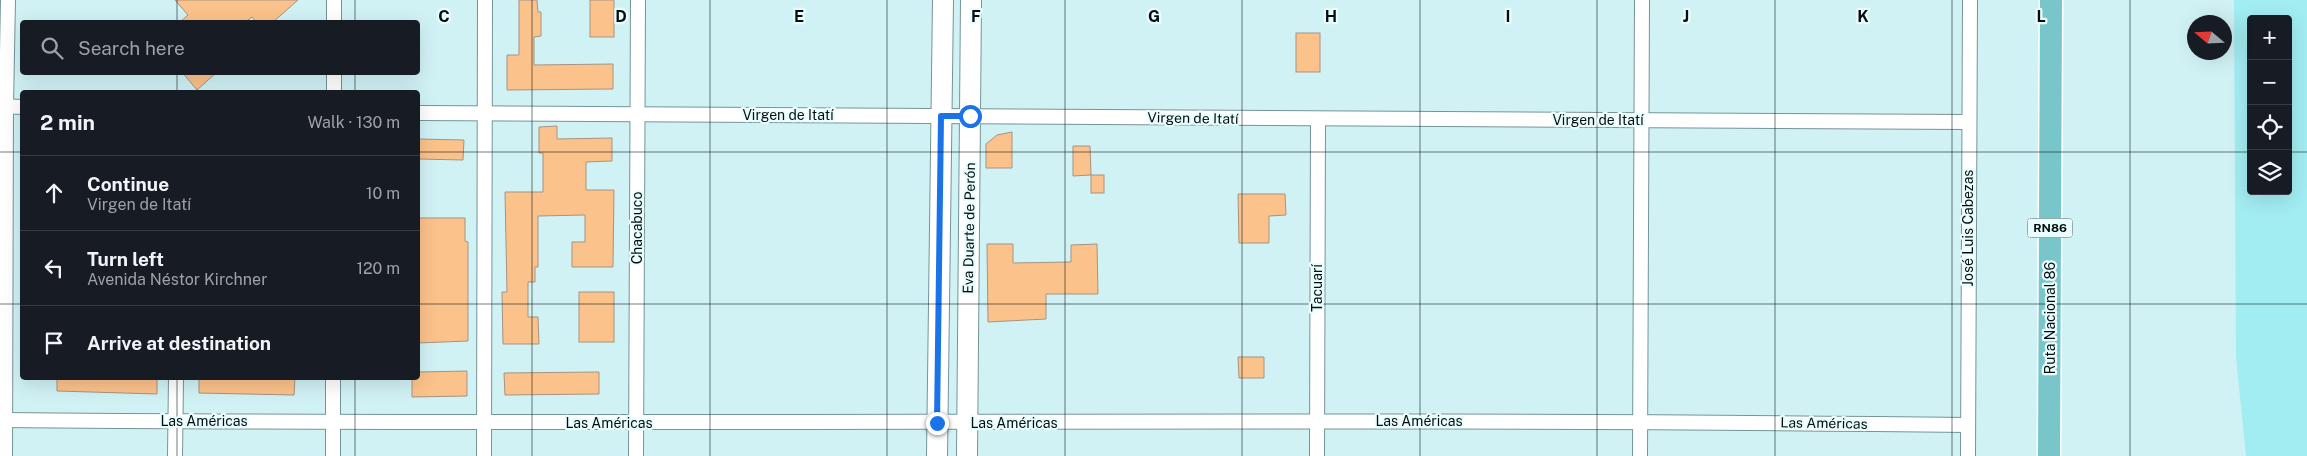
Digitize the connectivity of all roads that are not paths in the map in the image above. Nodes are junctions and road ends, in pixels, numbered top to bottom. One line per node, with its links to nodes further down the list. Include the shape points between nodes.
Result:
1 (8, 0): 13 (street)
2 (334, 0): 10 (street)
3 (485, 0): 16 (street)
4 (638, 0): 17 (street, Chacabuco)
5 (943, 0): 18 (street)
6 (971, 0): 19 (street, Eva Duarte de Perón)
7 (1642, 0): 21 (street)
8 (1970, 0): 22 (street, José Luis Cabezas)
9 (2051, 0): 45 (main road, Ruta Nacional 86 / RN86)
10 (334, 20)
11 (334, 75): 12 (street)
12 (334, 90)
13 (3, 106): 14 (street); 25 (street)
14 (20, 106)
15 (420, 113): 16 (street, Virgen de Itatí)
16 (485, 113): 17 (street, Virgen de Itatí); 29 (street)
17 (637, 114): 18 (street, Virgen de Itatí); 31 (street, Chacabuco)
18 (941, 116): 19 (street, Virgen de Itatí); 32 (street)
19 (970, 116): 20 (street, Virgen de Itatí); 33 (street, Eva Duarte de Perón)
20 (1318, 120): 21 (street, Virgen de Itatí); 30 (street, Tacuarí)
21 (1642, 120): 22 (street, Virgen de Itatí); 28 (street)
22 (1969, 122): 34 (street, José Luis Cabezas)
23 (176, 380): 26 (street)
24 (333, 380): 27 (street)
25 (2, 420): 26 (street, Las Américas); 35 (street)
26 (175, 420): 27 (street, Las Américas); 36 (street)
27 (333, 421): 29 (street, Las Américas); 37 (street)
28 (1640, 421): 30 (street, Las Américas); 34 (street, Las Américas); 43 (street)
29 (484, 422): 31 (street, Las Américas); 38 (street)
30 (1317, 422): 33 (street, Las Américas); 42 (street, Tacuarí)
31 (636, 423): 32 (street, Las Américas); 39 (street, Chacabuco)
32 (937, 423): 33 (street, Las Américas); 40 (street)
33 (967, 423): 41 (street, Eva Duarte de Perón)
34 (1968, 425): 44 (street, José Luis Cabezas)
35 (5, 456)
36 (175, 456)
37 (333, 456)
38 (484, 456)
39 (636, 456)
40 (937, 456)
41 (967, 456)
42 (1317, 456)
43 (1640, 456)
44 (1968, 456)
45 (2049, 456)

